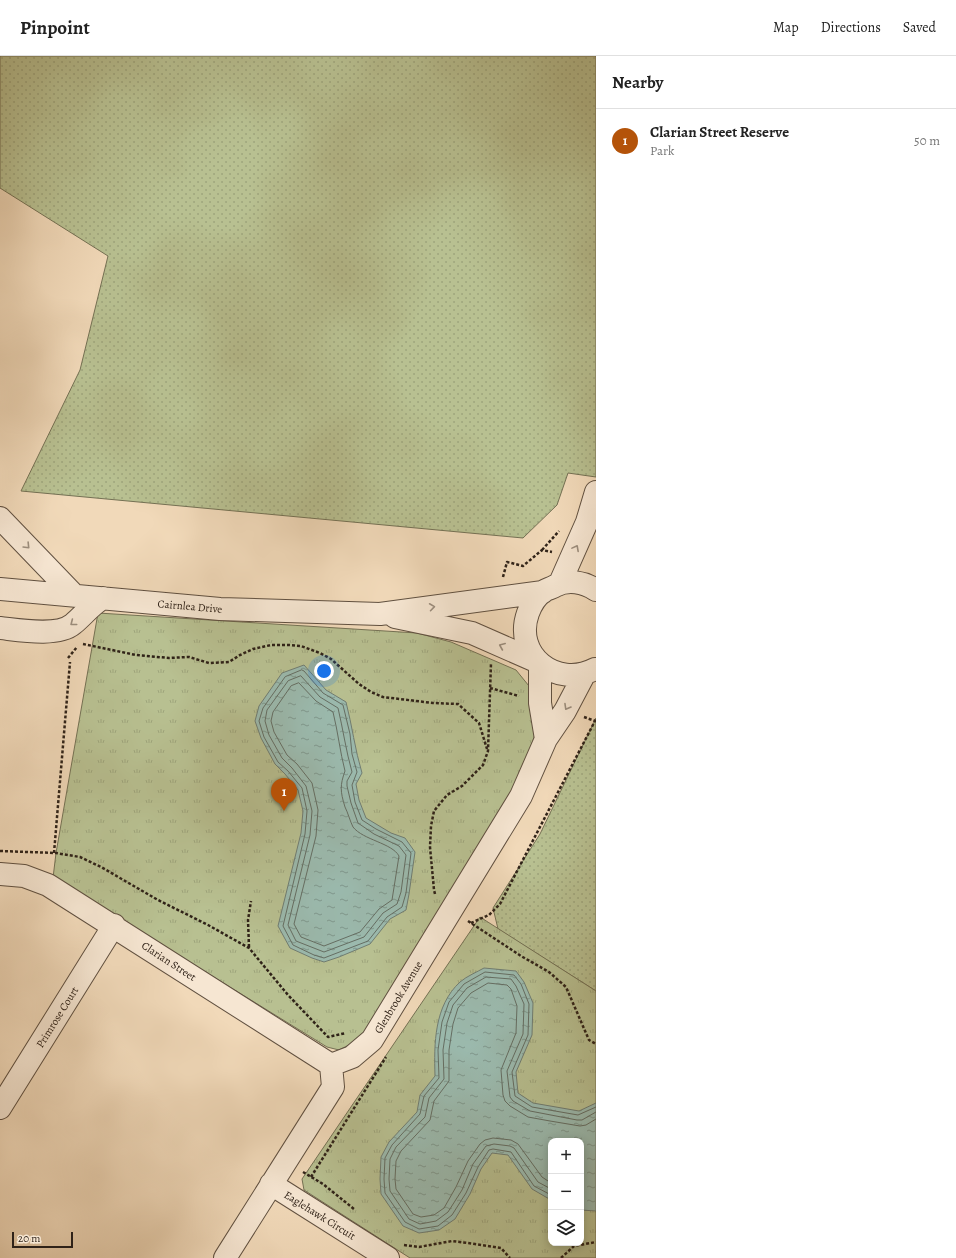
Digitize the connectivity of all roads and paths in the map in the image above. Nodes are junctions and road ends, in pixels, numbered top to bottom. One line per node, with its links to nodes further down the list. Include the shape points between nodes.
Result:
1 (596, 492): 5 (street, one-way to 1, via 587,522)
2 (0, 518): 9 (street, one-way to 9)
3 (560, 529): 4 (path)
4 (542, 550): 5 (path); 11 (path, via 523,566 507,562)
5 (572, 555): 6 (street)
6 (551, 588): 8 (street, Cairnlea Drive, via 576,582 589,585); 11 (street, Cairnlea Drive); 17 (street, via 532,604 525,622 525,638)
7 (0, 589): 9 (street, Cairnlea Drive)
8 (596, 590)
9 (74, 595): 10 (street, Cairnlea Drive)
10 (103, 598): 12 (street, Cairnlea Drive, via 220,609); 13 (street, one-way to 13, via 71,626 47,633)
11 (497, 598): 12 (street, Cairnlea Drive, one-way to 11)
12 (380, 614): 14 (street, Cairnlea Drive, via 472,633)
13 (0, 628)
14 (492, 642): 17 (street, Cairnlea Drive, one-way to 14); 21 (path)
15 (68, 658): 21 (path, via 81,643 136,655 189,657 209,663 229,662 253,649 271,645 301,646 331,659 359,684 383,697 458,704 479,723)
16 (70, 662): 23 (path)
17 (539, 663): 18 (street, Cairnlea Drive, via 561,675); 20 (street, via 540,703)
18 (591, 672): 20 (street, Glenbrook Avenue, one-way to 20)
19 (596, 719): 27 (path, via 500,904 489,915)
20 (546, 739): 26 (street, Glenbrook Avenue, via 521,796)
21 (488, 751): 26 (path, via 479,770 448,795 434,811 430,847 434,890 436,897)
22 (0, 851): 23 (path)
23 (54, 853): 29 (path, via 80,857 101,867)
24 (0, 874): 28 (street, Clarian Street, via 24,876 48,884)
25 (251, 901): 29 (path, via 248,920)
26 (451, 908): 27 (path); 32 (street, Glenbrook Avenue, via 372,1040 352,1057)
27 (470, 923): 31 (path, via 549,972 566,987 589,1040)
28 (114, 925): 32 (street, Clarian Street); 33 (street, Primrose Court)
29 (249, 948): 30 (path, via 288,995 328,1036)
30 (347, 1033)
31 (596, 1044)
32 (331, 1065): 34 (street, via 333,1087)
33 (0, 1108)
34 (286, 1162): 35 (street); 36 (path, via 323,1184)
35 (271, 1184): 38 (street, Eaglehawk Circuit); 39 (street)
36 (355, 1211)
37 (596, 1242): 41 (path, via 574,1246)
38 (396, 1251): 40 (path, via 452,1241 501,1248)
39 (225, 1258)
40 (510, 1258)
41 (561, 1258)

